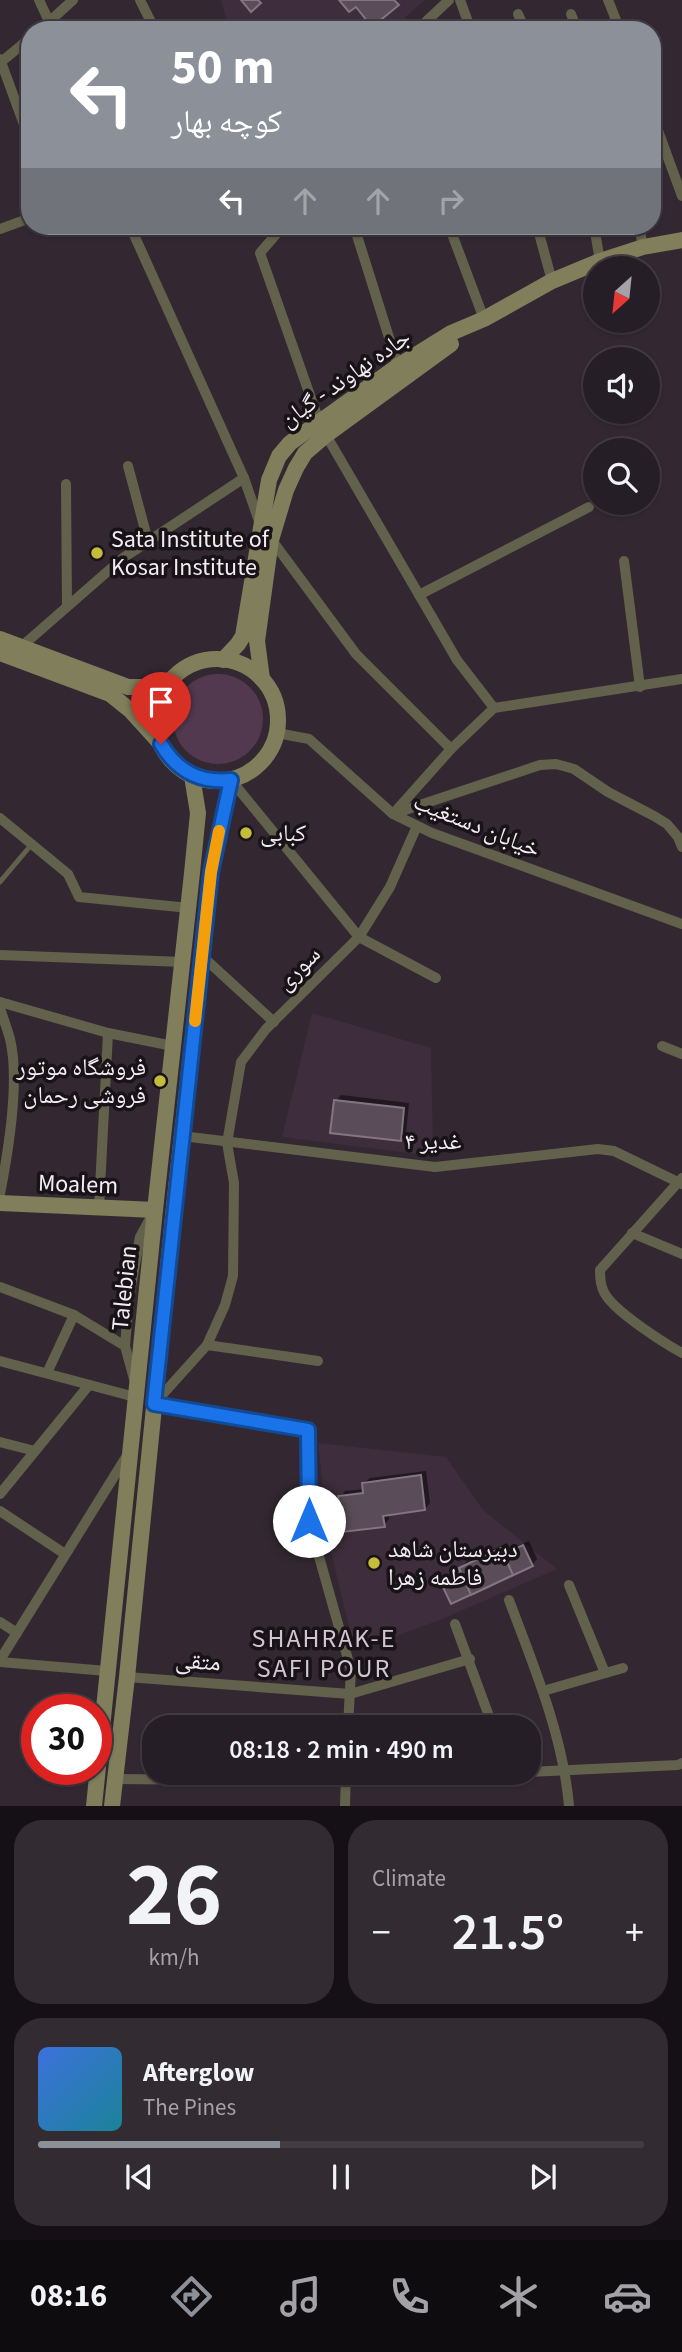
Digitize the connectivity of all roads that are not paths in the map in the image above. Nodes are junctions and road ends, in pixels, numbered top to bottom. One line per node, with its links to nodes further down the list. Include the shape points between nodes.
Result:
1 (38, 0): 9 (street)
2 (73, 0): 10 (street)
3 (140, 0): 11 (street)
4 (449, 0): 12 (street)
5 (460, 0): 13 (street)
6 (608, 0): 16 (street)
7 (517, 13): 14 (street)
8 (571, 14): 15 (street)
9 (46, 21)
10 (54, 21)
11 (150, 21)
12 (427, 21)
13 (468, 21)
14 (521, 21)
15 (574, 21)
16 (616, 21)
17 (21, 45): 18 (street)
18 (0, 61): 19 (street)
19 (21, 117)
20 (661, 139): 21 (street)
21 (682, 196)
22 (21, 221): 23 (street)
23 (0, 229)
24 (134, 235): 41 (street)
25 (275, 235): 39 (street, via 260,253)
26 (357, 235): 38 (street)
27 (452, 235): 37 (street)
28 (539, 235): 36 (street)
29 (596, 235): 33 (street)
30 (641, 235): 32 (street)
31 (682, 240): 32 (main road, جاده نهاوند - گیان)
32 (643, 247): 34 (main road, جاده نهاوند - گیان)
33 (599, 256)
34 (615, 256)
35 (583, 268): 36 (main road, جاده نهاوند - گیان)
36 (552, 281): 37 (main road, جاده نهاوند - گیان)
37 (484, 319): 38 (main road, جاده نهاوند - گیان, via 451,332); 39 (main road, جاده نهاوند - گیان)
38 (398, 366): 39 (main road, جاده نهاوند - گیان)
39 (322, 428): 44 (main road, جاده نهاوند - گیان, via 290,443 279,456 269,481); 47 (street)
40 (128, 466): 45 (street)
41 (244, 478): 44 (street); 45 (street)
42 (66, 484): 48 (street)
43 (583, 510): 47 (street)
44 (266, 534): 51 (main road, جاده نهاوند - گیان, via 243,636); 52 (main road, جاده نهاوند - گیان, via 257,641); 59 (street, via 356,654)
45 (148, 541): 48 (street)
46 (624, 561): 55 (street)
47 (419, 595): 56 (street, via 457,660)
48 (68, 607): 50 (street)
49 (0, 639): 50 (main road)
50 (7, 655): 54 (main road, via 128,687); 58 (main road, via 110,694)
51 (223, 660): 52 (main road, via 245,665); 54 (main road, via 195,663)
52 (262, 679): 57 (main road, via 276,701)
53 (682, 679): 55 (street)
54 (168, 684): 58 (main road, via 156,723)
55 (640, 687): 56 (street)
56 (494, 708): 59 (street)
57 (278, 733): 61 (main road, via 261,763); 62 (street, خیابان دستغیب, via 309,739)
58 (161, 744): 60 (main road)
59 (451, 750): 62 (street)
60 (192, 776): 61 (main road); 68 (main road, Talebian, via 198,813)
61 (231, 780): 70 (street); 72 (main road, Talebian, via 211,872)
62 (393, 814): 64 (street, خیابان دستغیب); 66 (street, via 540,765 556,764 574,769 667,824)
63 (0, 818): 65 (street)
64 (417, 826): 69 (street, خیابان دستغیب); 70 (street, سوری, via 390,887)
65 (32, 844): 67 (lane); 68 (street, via 68,874 79,897)
66 (682, 848)
67 (0, 881)
68 (189, 908): 73 (main road, Talebian)
69 (682, 924)
70 (359, 937): 74 (street); 77 (street, سوری)
71 (0, 955): 73 (street)
72 (202, 956): 77 (street); 83 (main road, Talebian)
73 (183, 962): 80 (main road, Talebian)
74 (436, 978)
75 (0, 1002): 78 (street)
76 (0, 1008): 79 (street)
77 (274, 1022): 84 (street, سوری, via 241,1062)
78 (108, 1033): 80 (street); 89 (street)
79 (4, 1037): 85 (street, via 13,1091)
80 (173, 1046): 90 (main road, Talebian)
81 (662, 1046): 82 (street)
82 (682, 1054)
83 (182, 1136): 84 (street, غدیر ۴); 103 (main road, Talebian)
84 (227, 1143): 86 (street, غدیر ۴, via 435,1167 598,1149 614,1151); 95 (street, سوری, via 234,1183 233,1276)
85 (3, 1158): 87 (street)
86 (681, 1181): 91 (street)
87 (0, 1194)
88 (0, 1203): 89 (main road, Moalem)
89 (99, 1207): 90 (main road, Moalem)
90 (155, 1210): 96 (street, via 140,1237); 102 (main road, Talebian)
91 (632, 1233): 92 (street); 97 (street, via 600,1270 604,1294 639,1326)
92 (682, 1254)
93 (0, 1287): 94 (street)
94 (74, 1315): 96 (street); 100 (street)
95 (207, 1345): 99 (street); 103 (street, سوری)
96 (125, 1346): 102 (street)
97 (682, 1353)
98 (0, 1361): 100 (street)
99 (318, 1361)
100 (47, 1374): 101 (street)
101 (89, 1385): 102 (street); 106 (street)
102 (136, 1392): 105 (main road, Talebian)
103 (154, 1404): 120 (main road, Talebian); 122 (street, via 308,1430 309,1521 351,1671)
104 (0, 1442): 106 (street)
105 (130, 1450): 109 (street); 118 (main road, Talebian)
106 (35, 1451): 107 (street)
107 (0, 1494)
108 (0, 1511): 109 (street)
109 (65, 1554): 114 (street)
110 (569, 1584): 119 (street)
111 (509, 1600): 121 (street)
112 (0, 1622): 114 (street)
113 (456, 1624): 115 (street)
114 (17, 1633): 116 (street)
115 (470, 1658): 122 (street, متقی); 124 (street)
116 (0, 1661): 118 (street)
117 (623, 1668): 119 (street)
118 (107, 1671): 131 (main road, Talebian)
119 (605, 1673): 121 (street)
120 (127, 1677): 122 (street, متقی); 128 (main road, Talebian)
121 (543, 1691): 126 (street)
122 (350, 1694): 123 (street)
123 (349, 1715)
124 (489, 1715)
125 (682, 1763): 126 (street)
126 (565, 1770): 127 (street); 134 (street)
127 (541, 1771)
128 (115, 1779): 129 (street); 132 (main road, Talebian)
129 (142, 1779)
130 (346, 1785): 133 (street)
131 (94, 1806)
132 (112, 1806)
133 (345, 1806)
134 (569, 1806)

